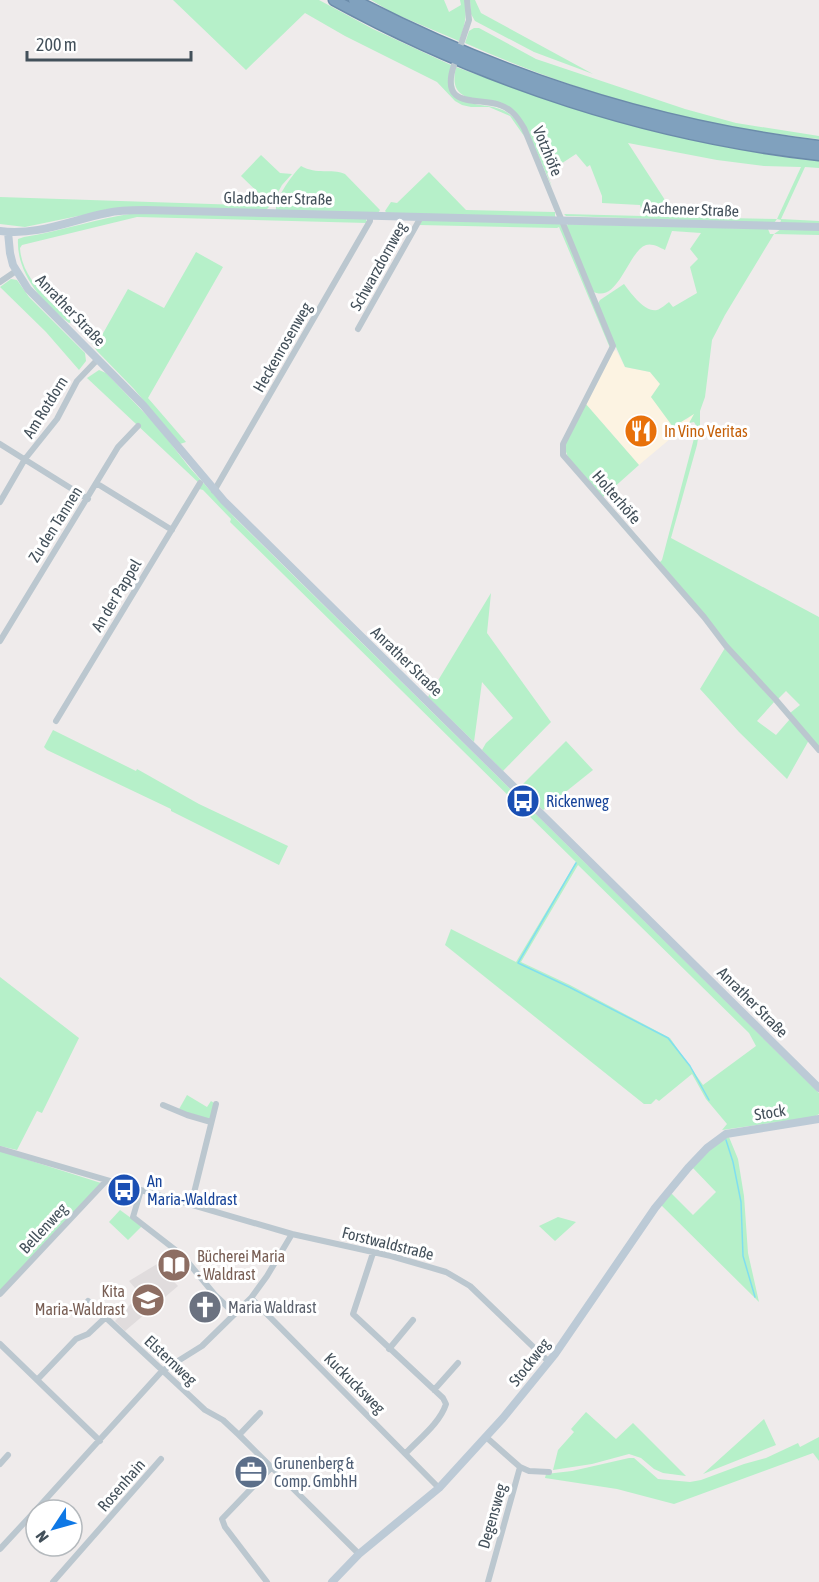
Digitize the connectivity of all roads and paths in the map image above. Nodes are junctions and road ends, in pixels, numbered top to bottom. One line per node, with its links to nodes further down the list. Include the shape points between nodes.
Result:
1 (326, 0): 5 (highway)
2 (354, 0): 6 (highway)
3 (368, 0): 6 (highway)
4 (467, 0): 6 (street, via 469,20)
5 (338, 2): 9 (highway, via 458,60 571,102 697,136)
6 (457, 46): 8 (highway, via 546,84 637,112 726,132)
7 (454, 65): 12 (street, Votzhöfe, via 451,82 459,97 501,105 520,121)
8 (819, 146)
9 (819, 155)
10 (370, 216): 11 (street, Gladbacher Straße); 14 (street, Gladbacher Straße, via 145,210 107,213 52,228); 24 (street, Heckenrosenweg)
11 (421, 217): 12 (street, Gladbacher Straße); 17 (street, Schwarzdornweg)
12 (559, 220): 13 (street, Aachener Straße); 30 (street, Holterhöfe, via 613,346 563,444 563,455)
13 (819, 227)
14 (4, 231): 15 (street, Anrather Straße)
15 (16, 271): 16 (street); 18 (street, Anrather Straße, via 37,299)
16 (0, 282)
17 (358, 329)
18 (98, 359): 21 (street, Am Rotdorn, via 77,381 57,418); 24 (street, Anrather Straße, via 151,414)
19 (138, 426): 22 (street, Zu den Tannen, via 118,447)
20 (0, 444): 21 (street)
21 (25, 459): 25 (street); 26 (street, Am Rotdorn)
22 (96, 483): 25 (street, Zu den Tannen); 27 (street)
23 (200, 483): 27 (street, An der Pappel)
24 (214, 491): 31 (street, Anrather Straße)
25 (88, 499): 28 (street, Zu den Tannen)
26 (0, 502)
27 (172, 530): 29 (street, An der Pappel)
28 (0, 641)
29 (56, 721)
30 (819, 750)
31 (819, 1088)
32 (216, 1104): 35 (street)
33 (163, 1105): 35 (street)
34 (819, 1119): 36 (street, Stock)
35 (211, 1122): 40 (street)
36 (724, 1135): 51 (street, Stockweg, via 692,1163 659,1202)
37 (0, 1149): 38 (street, Forstwaldstraße)
38 (106, 1181): 39 (street, Forstwaldstraße); 43 (street, Bellenweg)
39 (141, 1190): 40 (street, Forstwaldstraße); 46 (street, via 133,1217 182,1255)
40 (191, 1205): 41 (street, Forstwaldstraße)
41 (291, 1234): 42 (street, Forstwaldstraße); 44 (street)
42 (373, 1252): 50 (street, via 353,1314); 51 (street, Forstwaldstraße, via 446,1272 470,1286)
43 (0, 1294)
44 (251, 1298): 46 (street); 60 (street, Kuckucksweg)
45 (88, 1301): 47 (street, Elsternweg)
46 (235, 1314): 53 (street, via 202,1346)
47 (106, 1317): 53 (street, Elsternweg); 54 (street, via 88,1334 76,1339)
48 (413, 1320): 50 (street)
49 (0, 1344): 54 (street)
50 (389, 1349): 55 (street)
51 (549, 1362): 58 (street, Stockweg)
52 (458, 1363): 55 (street)
53 (162, 1371): 57 (street, Elsternweg); 59 (street)
54 (37, 1380): 59 (street)
55 (434, 1390): 60 (street, via 443,1398 444,1410)
56 (260, 1413): 57 (street)
57 (238, 1435): 65 (street, Elsternweg)
58 (486, 1437): 64 (street, Degensweg); 67 (street, Stockweg)
59 (100, 1442): 68 (street)
60 (406, 1453): 67 (street, Kuckucksweg)
61 (8, 1455): 63 (street)
62 (161, 1459): 72 (street, Rosenhain)
63 (0, 1464)
64 (520, 1467): 66 (street); 75 (street, Degensweg)
65 (271, 1468): 71 (street, Elsternweg); 73 (street, via 222,1519)
66 (549, 1472)
67 (439, 1488): 71 (street, Stockweg)
68 (47, 1498)
69 (24, 1523): 70 (street)
70 (0, 1549)
71 (359, 1554): 74 (street, Stockweg)
72 (53, 1582)
73 (267, 1582)
74 (332, 1582)
75 (488, 1582)

